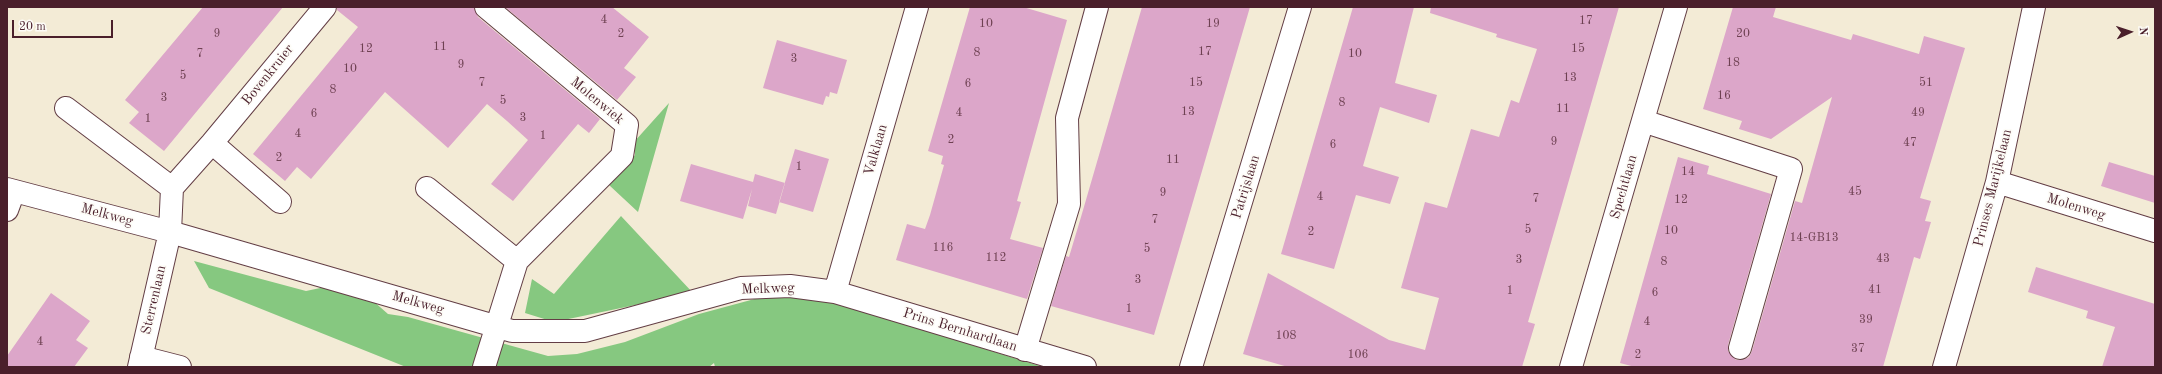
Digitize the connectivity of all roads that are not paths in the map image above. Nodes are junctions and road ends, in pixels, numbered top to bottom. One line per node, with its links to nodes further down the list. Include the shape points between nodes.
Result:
1 (325, 7): 10 (street, Bovenkruier)
2 (486, 7): 18 (street, Molenwiek, via 627,125 622,156)
3 (916, 7): 19 (street, Valklaan)
4 (1097, 7): 22 (street, via 1067,118 1070,204)
5 (1300, 7): 27 (street, Patrijslaan)
6 (1676, 7): 9 (street, Spechtlaan)
7 (2034, 7): 11 (street, Prinses Marijkelaan)
8 (66, 108): 12 (street)
9 (1643, 121): 21 (street, via 1791,169); 28 (street, Spechtlaan)
10 (212, 143): 12 (street, Bovenkruier); 15 (street)
11 (1997, 182): 16 (street, Molenweg); 29 (street, Prinses Marijkelaan)
12 (172, 188): 17 (street)
13 (428, 188): 18 (street)
14 (9, 197): 17 (street, Melkweg)
15 (280, 202)
16 (2155, 231)
17 (170, 232): 20 (street, Melkweg); 23 (street, Sterrenlaan)
18 (517, 261): 20 (street, Molenwiek)
19 (835, 292): 20 (street, Melkweg, via 790,286 741,288 585,331 512,331); 22 (street, Prins Bernhardlaan)
20 (496, 326): 25 (street, Molenwiek)
21 (1740, 348)
22 (1025, 350): 26 (street, Prins Bernhardlaan)
23 (140, 362): 24 (street)
24 (180, 367)
25 (484, 367)
26 (1085, 367)
27 (1191, 367)
28 (1571, 367)
29 (1944, 367)

